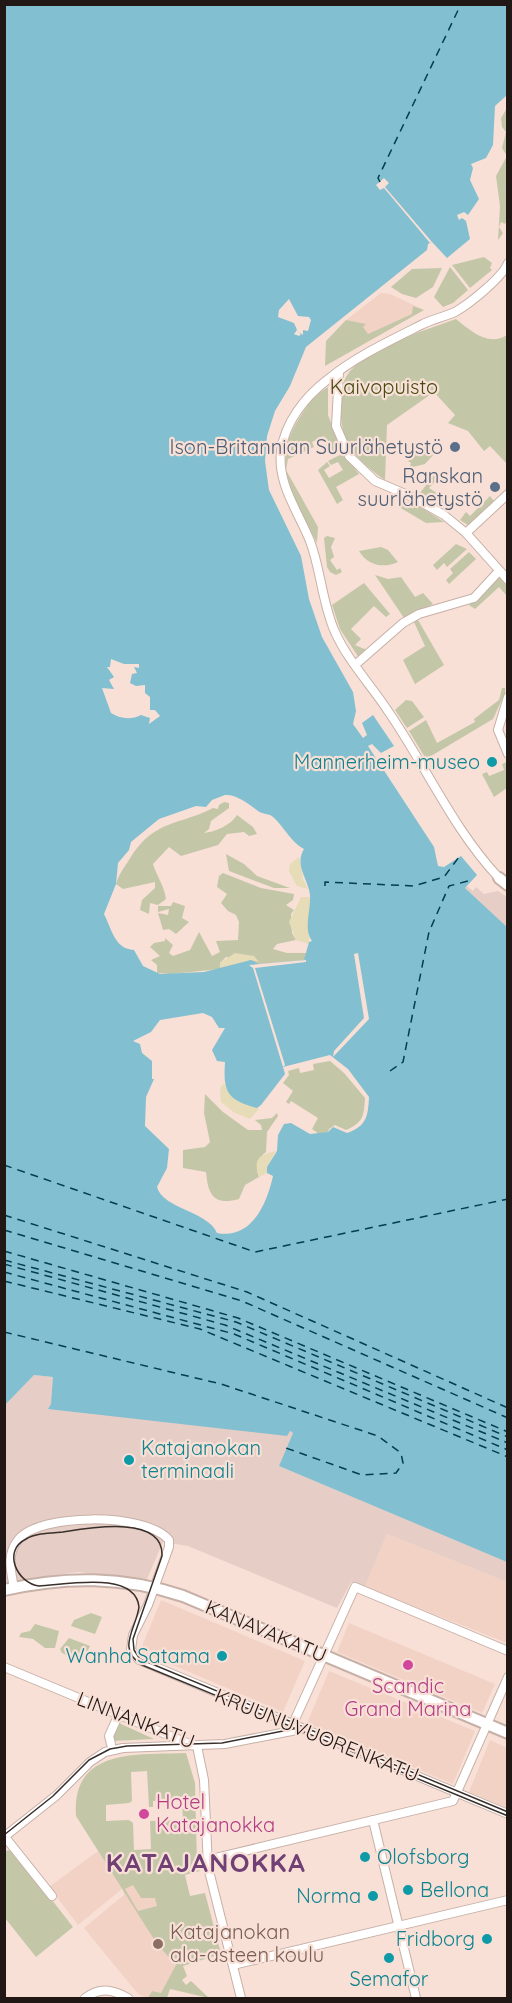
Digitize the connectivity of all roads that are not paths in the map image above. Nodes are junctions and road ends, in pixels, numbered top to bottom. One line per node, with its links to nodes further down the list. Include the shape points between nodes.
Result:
1 (507, 263): 2 (street, via 501,274 460,308 420,325)
2 (339, 371): 4 (street, via 336,426 349,456 375,481 426,504); 7 (street, via 295,414 284,440 281,465 286,490 315,555 330,618)
3 (507, 494): 4 (street)
4 (466, 533): 5 (street)
5 (499, 571): 6 (street); 7 (street, via 480,592 460,603 403,623)
6 (507, 580)
7 (355, 665): 10 (street, via 470,842)
8 (507, 697): 9 (street, via 498,730)
9 (507, 754)
10 (503, 881)
11 (155, 1587): 12 (main road, KANAVAKATU, via 84,1579); 12 (street, via 170,1543 165,1535 146,1526 106,1518 31,1529 18,1540 10,1555); 14 (main road, KANAVAKATU); 19 (street, KRUUNUVUORENKATU, via 131,1642 135,1658)
12 (9, 1589)
13 (507, 1651): 14 (street, via 355,1587)
14 (322, 1655): 18 (main road, KANAVAKATU); 19 (street)
15 (4, 1667): 17 (street, LINNANKATU)
16 (507, 1677): 18 (street)
17 (118, 1714): 21 (street, via 109,1736); 22 (street, LINNANKATU)
18 (488, 1724): 20 (main road, KANAVAKATU); 23 (street)
19 (292, 1727): 22 (street, LINNANKATU, via 225,1744); 23 (street, KRUUNUVUORENKATU)
20 (507, 1733)
21 (111, 1744)
22 (196, 1746): 26 (street, via 127,1747 105,1752); 27 (street, via 204,1780)
23 (459, 1793): 24 (street, KRUUNUVUORENKATU); 25 (street, via 448,1803)
24 (507, 1814)
25 (374, 1820): 27 (street); 30 (street)
26 (5, 1837): 28 (street)
27 (207, 1860): 31 (street)
28 (52, 1896)
29 (507, 1900): 30 (street)
30 (398, 1925): 31 (street); 35 (street)
31 (233, 1965): 34 (street)
32 (85, 1998): 33 (street, via 94,1992 113,1990)
33 (128, 1998)
34 (241, 1998)
35 (416, 1998)

